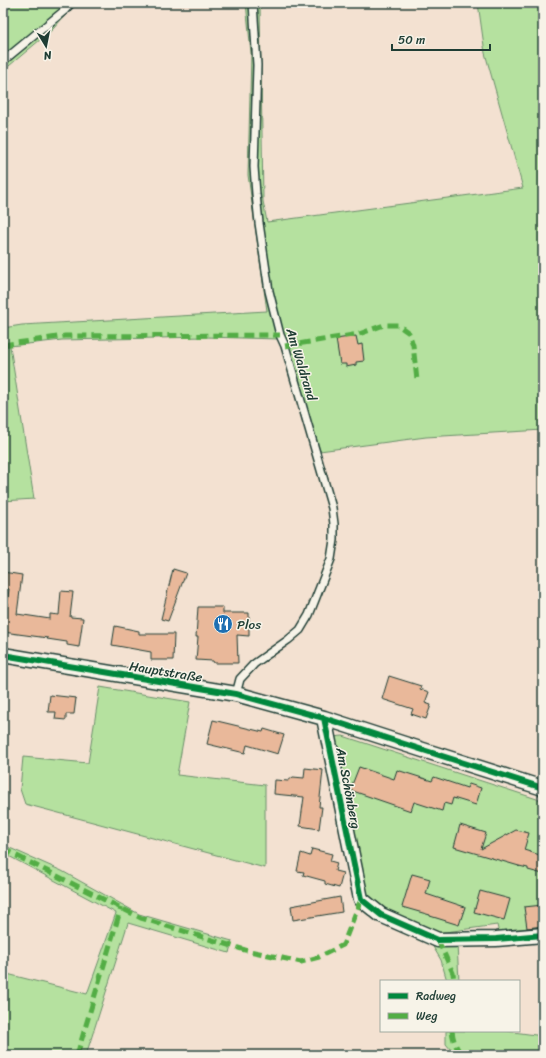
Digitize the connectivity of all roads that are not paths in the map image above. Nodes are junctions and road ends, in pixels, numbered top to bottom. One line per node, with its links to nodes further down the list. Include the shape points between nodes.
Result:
1 (71, 3): 3 (lane)
2 (253, 3): 5 (lane, Am Waldrand, via 257,66 254,167 269,291 332,508 334,540 331,559 309,615 300,630 254,664 240,679)
3 (3, 61)
4 (3, 655): 5 (street, Hauptstraße)
5 (236, 694): 6 (street, Hauptstraße)
6 (324, 718): 7 (street, Am Schönberg); 8 (street, Am Schönberg, via 361,899 381,915 438,940)
7 (543, 788)
8 (543, 935)

